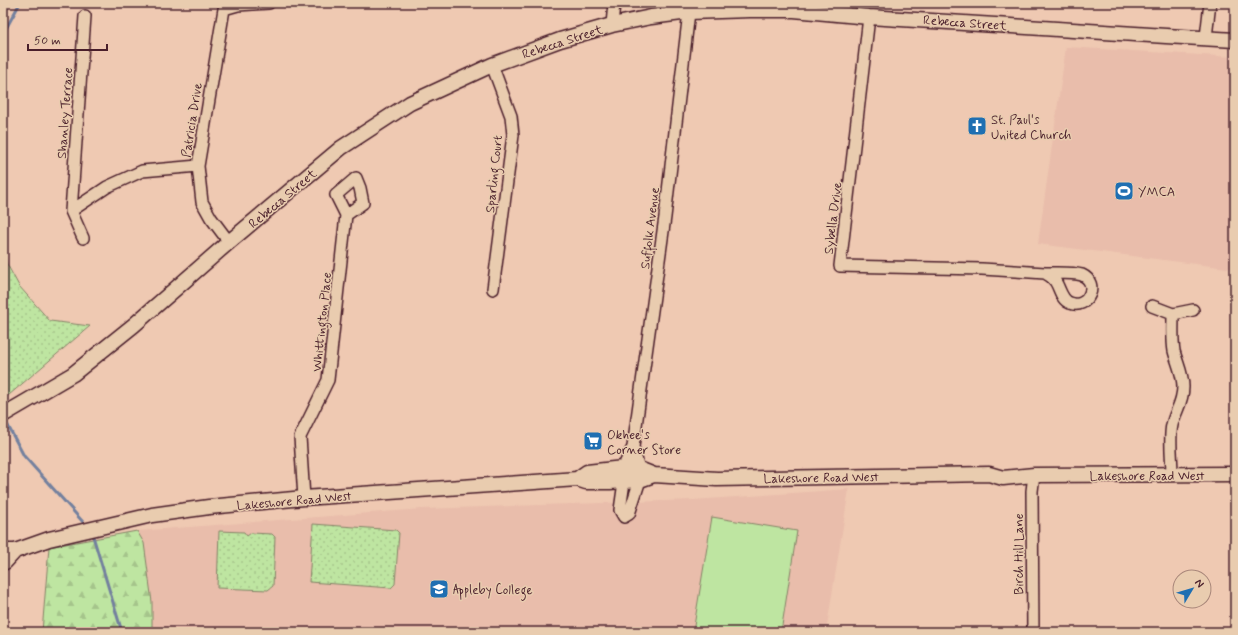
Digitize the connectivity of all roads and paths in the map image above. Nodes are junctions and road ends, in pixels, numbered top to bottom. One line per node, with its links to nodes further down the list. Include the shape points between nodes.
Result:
1 (269, 3): 4 (street, Patricia Drive)
2 (614, 3): 8 (street)
3 (1210, 3): 9 (street)
4 (238, 4): 12 (street, Patricia Drive, via 224,9)
5 (689, 12): 7 (main road, Rebecca Street, via 794,10); 8 (main road, Rebecca Street); 23 (street, Suffolk Avenue, via 665,217)
6 (85, 16): 13 (street, Shanley Terrace)
7 (869, 17): 9 (main road, Rebecca Street); 17 (street, Sybella Drive, via 840,266)
8 (612, 25): 11 (main road, Rebecca Street, via 560,40)
9 (1206, 38): 10 (main road, Rebecca Street)
10 (1235, 40)
11 (492, 65): 16 (main road, Rebecca Street, via 410,103 342,148); 18 (street, Sparling Court, via 512,116 513,135)
12 (198, 166): 13 (street, via 142,171 107,187); 16 (street, Patricia Drive, via 202,202)
13 (71, 212): 15 (street, Shanley Terrace)
14 (346, 214): 29 (street, Whittington Place, via 328,380 300,437)
15 (83, 238)
16 (229, 242): 22 (main road, Rebecca Street, via 134,325 72,374)
17 (1045, 273)
18 (493, 289)
19 (1152, 306): 21 (street)
20 (1193, 310): 21 (street)
21 (1173, 314): 24 (street, via 1173,342 1183,386 1180,406 1171,432)
22 (3, 415)
23 (633, 447): 26 (street, Suffolk Avenue); 27 (street, Suffolk Avenue)
24 (1172, 474): 25 (main road, Lakeshore Road West); 28 (main road, Lakeshore Road West)
25 (1235, 474)
26 (623, 475): 27 (main road, Lakeshore Road West); 27 (street, Suffolk Avenue, via 620,510 624,517 629,514); 29 (main road, Lakeshore Road West, via 586,482 577,479)
27 (639, 475): 28 (main road, Lakeshore Road West, via 717,479 989,474 1003,478)
28 (1034, 476): 32 (street, Birch Hill Lane)
29 (304, 498): 30 (main road, Lakeshore Road West, via 152,515)
30 (9, 551): 31 (main road, Lakeshore Road West)
31 (3, 563)
32 (1032, 632)

